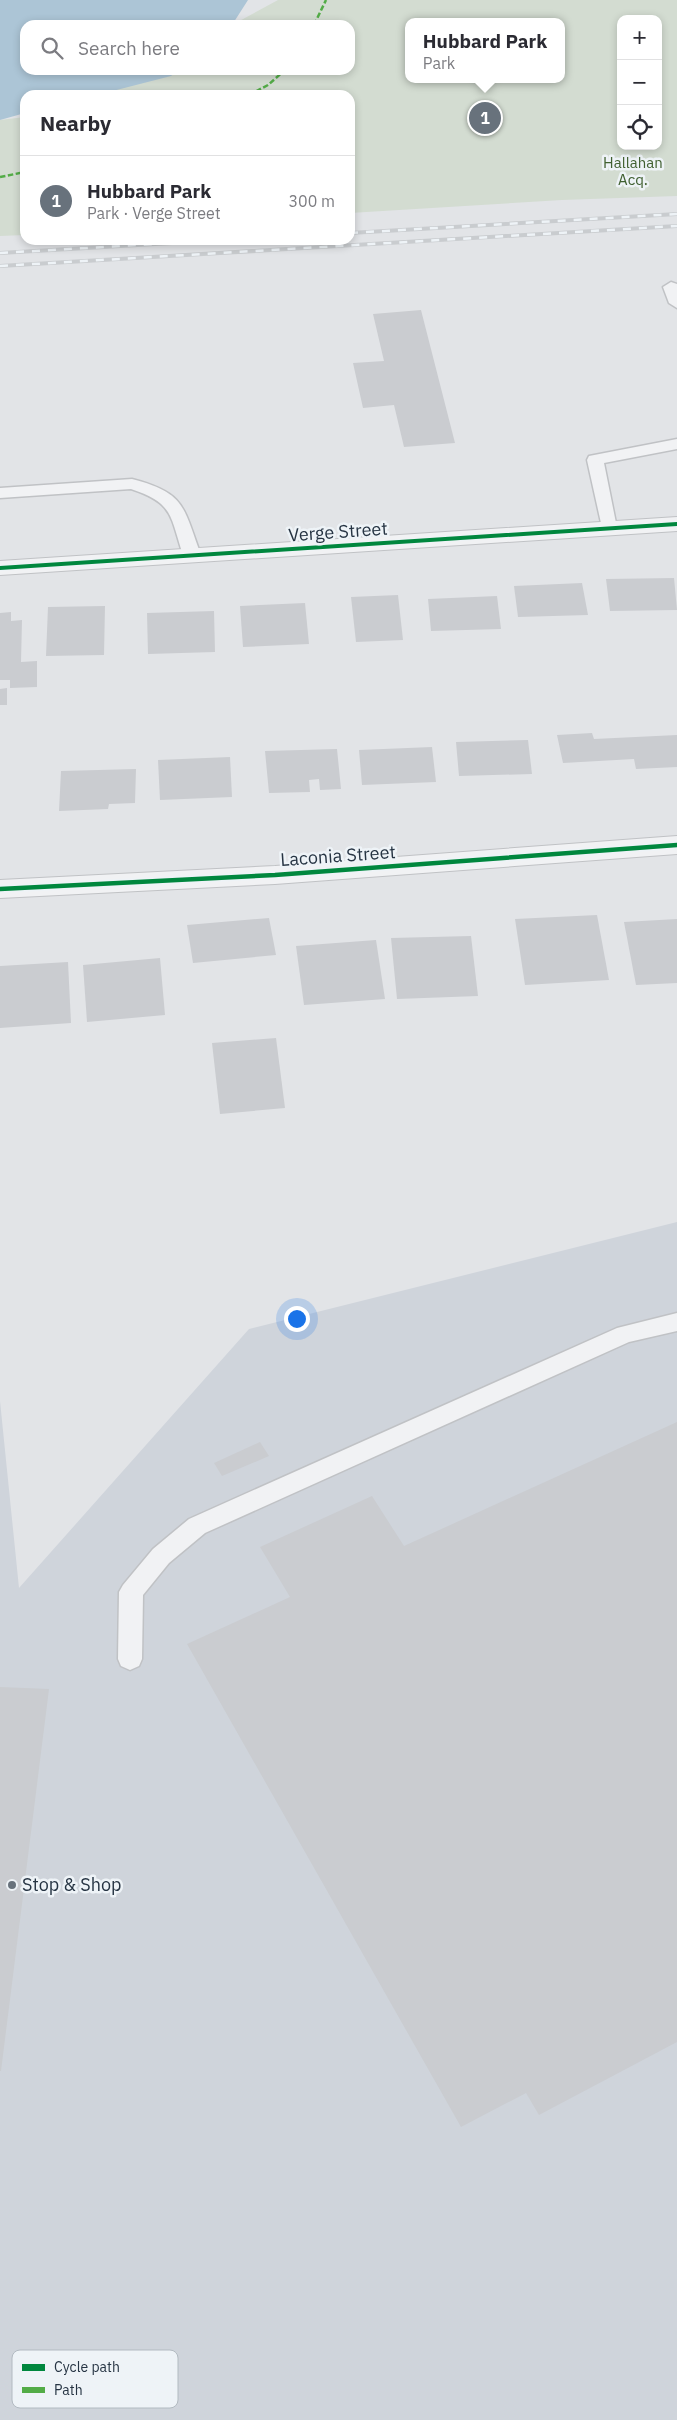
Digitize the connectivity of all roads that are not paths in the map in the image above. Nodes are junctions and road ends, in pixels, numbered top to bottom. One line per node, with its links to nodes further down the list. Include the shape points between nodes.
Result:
1 (671, 286): 2 (lane)
2 (677, 303)
3 (677, 444): 6 (lane, via 595,460)
4 (0, 493): 7 (lane, via 132,484 157,492 174,505)
5 (677, 524): 6 (street, Verge Street)
6 (609, 528): 7 (street, Verge Street)
7 (192, 555): 8 (street, Verge Street)
8 (0, 568)
9 (677, 845): 10 (street, Laconia Street, via 275,875)
10 (0, 889)
11 (677, 1322): 12 (lane, via 625,1334 197,1526 162,1556 131,1592)
12 (130, 1659)

